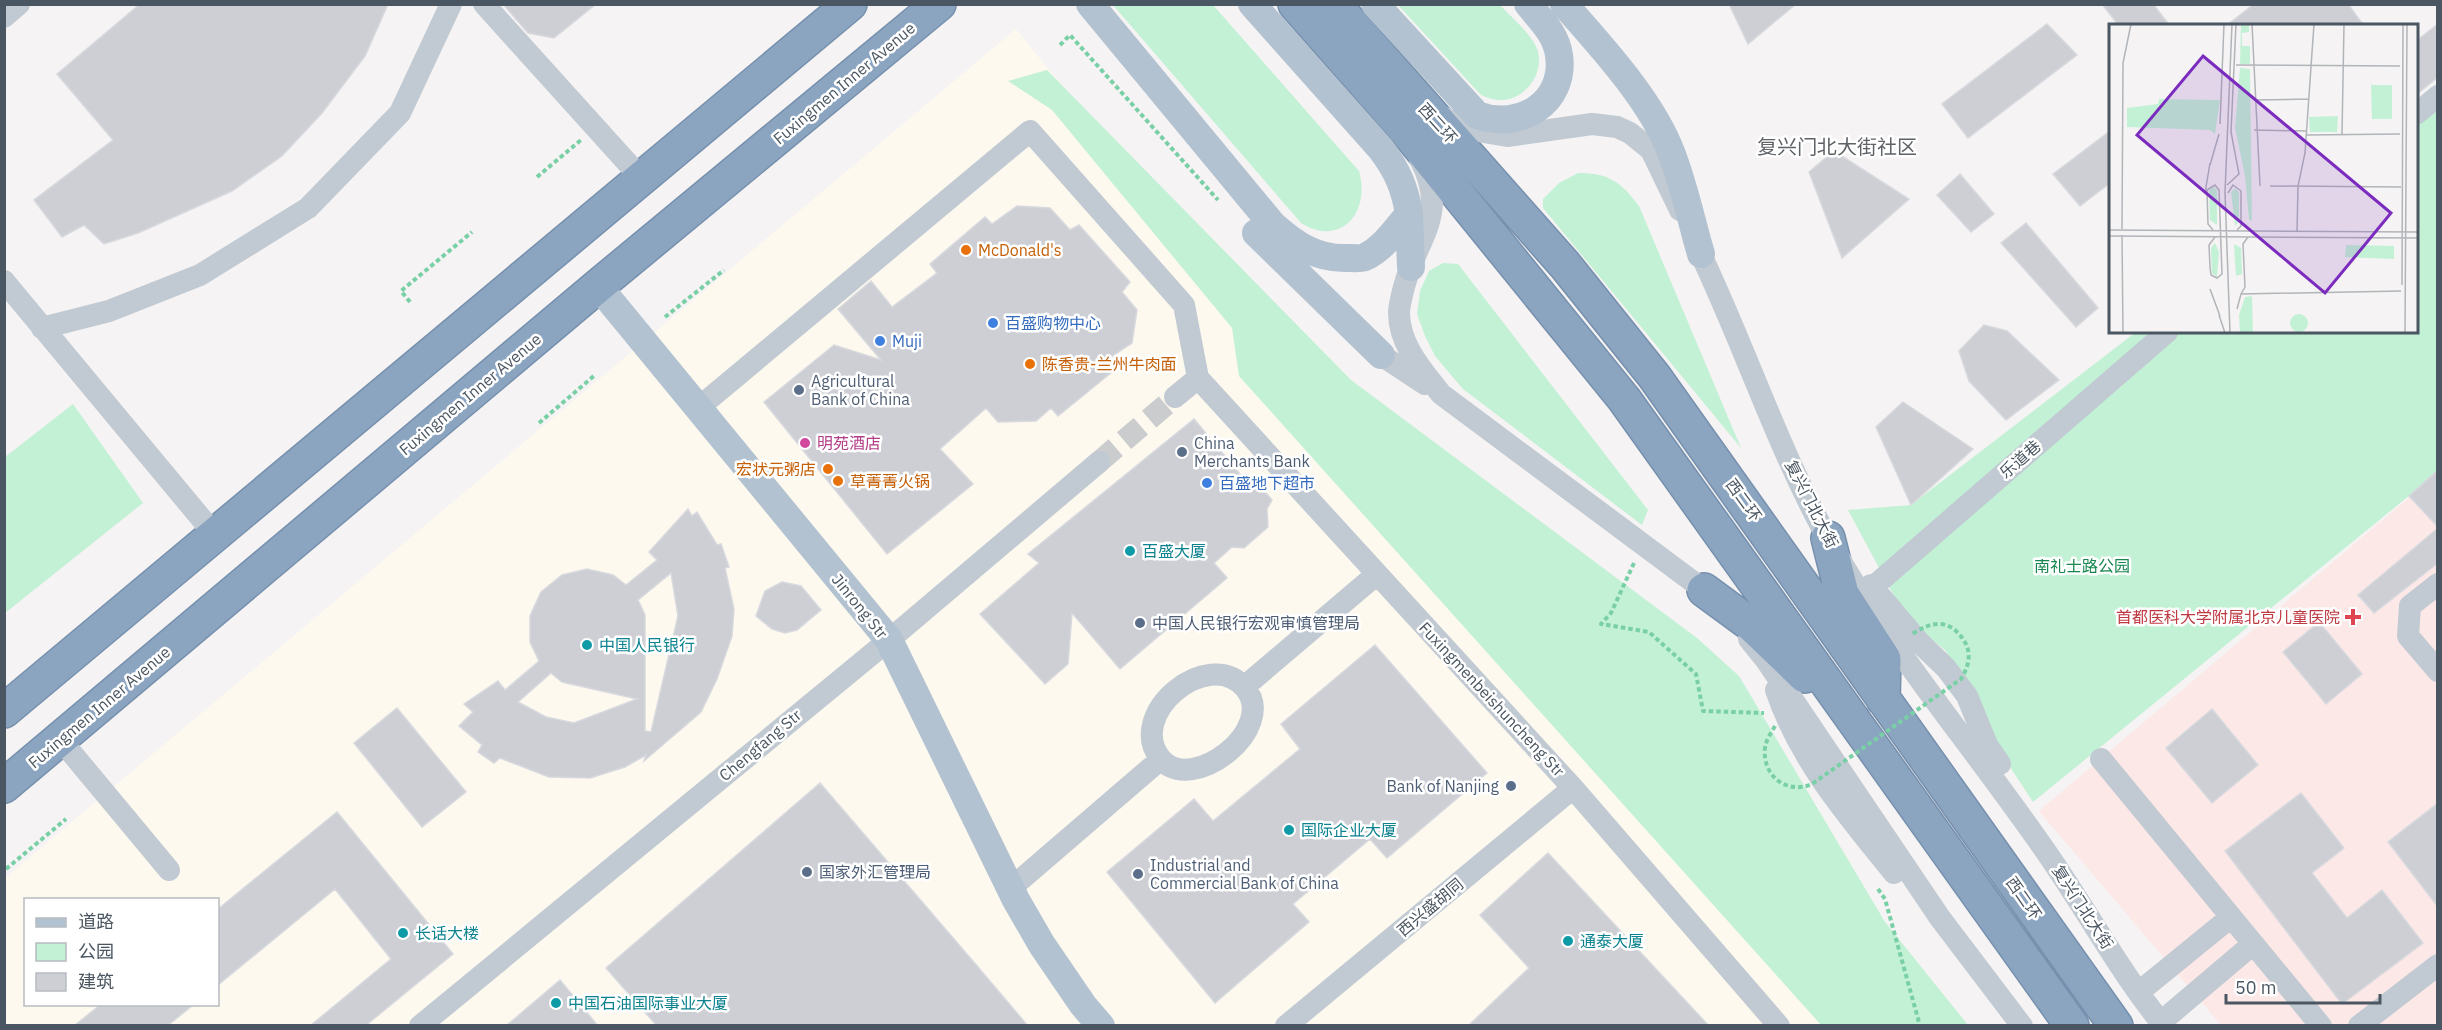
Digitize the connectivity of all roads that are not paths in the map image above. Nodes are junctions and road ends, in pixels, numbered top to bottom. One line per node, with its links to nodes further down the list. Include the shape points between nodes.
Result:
1 (19, 4): 14 (street)
2 (451, 4): 26 (street, via 400,113 308,208 200,275 109,311)
3 (484, 4): 20 (street)
4 (850, 4): 20 (highway)
5 (939, 4): 25 (highway, Fuxingmen Inner Avenue)
6 (1068, 4): 28 (main road, via 1257,236)
7 (1090, 4): 21 (main road, via 1291,242 1334,258 1364,258 1388,239)
8 (1251, 4): 21 (main road, via 1397,170)
9 (1294, 4): 17 (highway, 西二环)
10 (1334, 4): 17 (highway, 西二环)
11 (1375, 4): 18 (main road, via 1468,106)
12 (1528, 4): 18 (main road, via 1556,42 1560,71 1556,86 1528,116 1501,121)
13 (1564, 4): 22 (main road, via 1604,48 1671,152)
14 (4, 17)
15 (2438, 96): 16 (street)
16 (2418, 112)
17 (1414, 118): 19 (street, 复兴门北大街, via 1488,134); 23 (street, via 1434,204 1431,223); 43 (highway, 西二环, via 1564,265 1653,376); 45 (highway, 西二环, via 1624,399)
18 (1487, 119): 19 (main road)
19 (1532, 134): 22 (street, 复兴门北大街, via 1592,124 1630,133 1651,150)
20 (642, 179): 34 (highway)
21 (1409, 214): 23 (main road)
22 (1701, 254): 35 (street, 复兴门北大街, via 1798,479)
23 (1411, 267): 30 (street, via 1399,313 1403,334 1412,358)
24 (4, 281): 26 (street)
25 (591, 292): 32 (main road, Jinrong Str); 40 (main road); 46 (highway, Fuxingmen Inner Avenue)
26 (42, 328): 34 (street)
27 (2166, 333): 38 (street, 乐道巷)
28 (1381, 355): 30 (street)
29 (1198, 378): 31 (street); 32 (street, via 1184,305 1030,131); 36 (street, Fuxingmenbeishuncheng Str)
30 (1441, 394): 39 (street)
31 (1175, 397)
32 (698, 409): 40 (main road, Jinrong Str)
33 (1099, 462): 40 (street, Chengfang Str)
34 (214, 535): 44 (highway)
35 (1828, 538): 38 (street); 43 (highway, via 1842,594 1884,659); 51 (street, 复兴门北大街, via 1864,597)
36 (1377, 574): 42 (street); 50 (street, Fuxingmenbeishuncheng Str)
37 (2438, 584): 41 (street, via 2410,606 2408,636)
38 (1873, 587): 51 (street, via 1966,696 1987,745 2032,810)
39 (1704, 590): 45 (highway, via 1753,627); 64 (street, via 1766,660 1784,714 1827,789)
40 (882, 645): 53 (main road, Jinrong Str); 60 (street, Chengfang Str); 61 (main road, via 998,901 1035,963)
41 (2438, 671)
42 (1244, 687): 47 (street, via 1253,704 1249,726 1223,757 1187,769 1168,765); 47 (street, via 1230,676 1212,674 1193,679 1176,691 1162,705 1150,730)
43 (1883, 699): 66 (highway, 西二环)
44 (4, 711)
45 (1859, 728): 65 (highway, 西二环)
46 (60, 739): 49 (highway, Fuxingmen Inner Avenue); 52 (street)
47 (1161, 759): 53 (street)
48 (2101, 759): 54 (street)
49 (4, 786)
50 (1573, 788): 58 (street, Fuxingmenbeishuncheng Str); 63 (street, 西兴盛胡同)
51 (2043, 847): 57 (street, 复兴门北大街)
52 (169, 870)
53 (1010, 889): 62 (main road, Jinrong Str, via 1042,945)
54 (2231, 917): 55 (street); 57 (street)
55 (2253, 944): 59 (street); 67 (street)
56 (2438, 965): 68 (street)
57 (2139, 992): 59 (street, 复兴门北大街)
58 (1768, 1022)
59 (2162, 1024)
60 (420, 1026)
61 (1080, 1026)
62 (1101, 1026)
63 (1286, 1026)
64 (2022, 1026)
65 (2072, 1026)
66 (2116, 1026)
67 (2321, 1026)
68 (2359, 1026)

